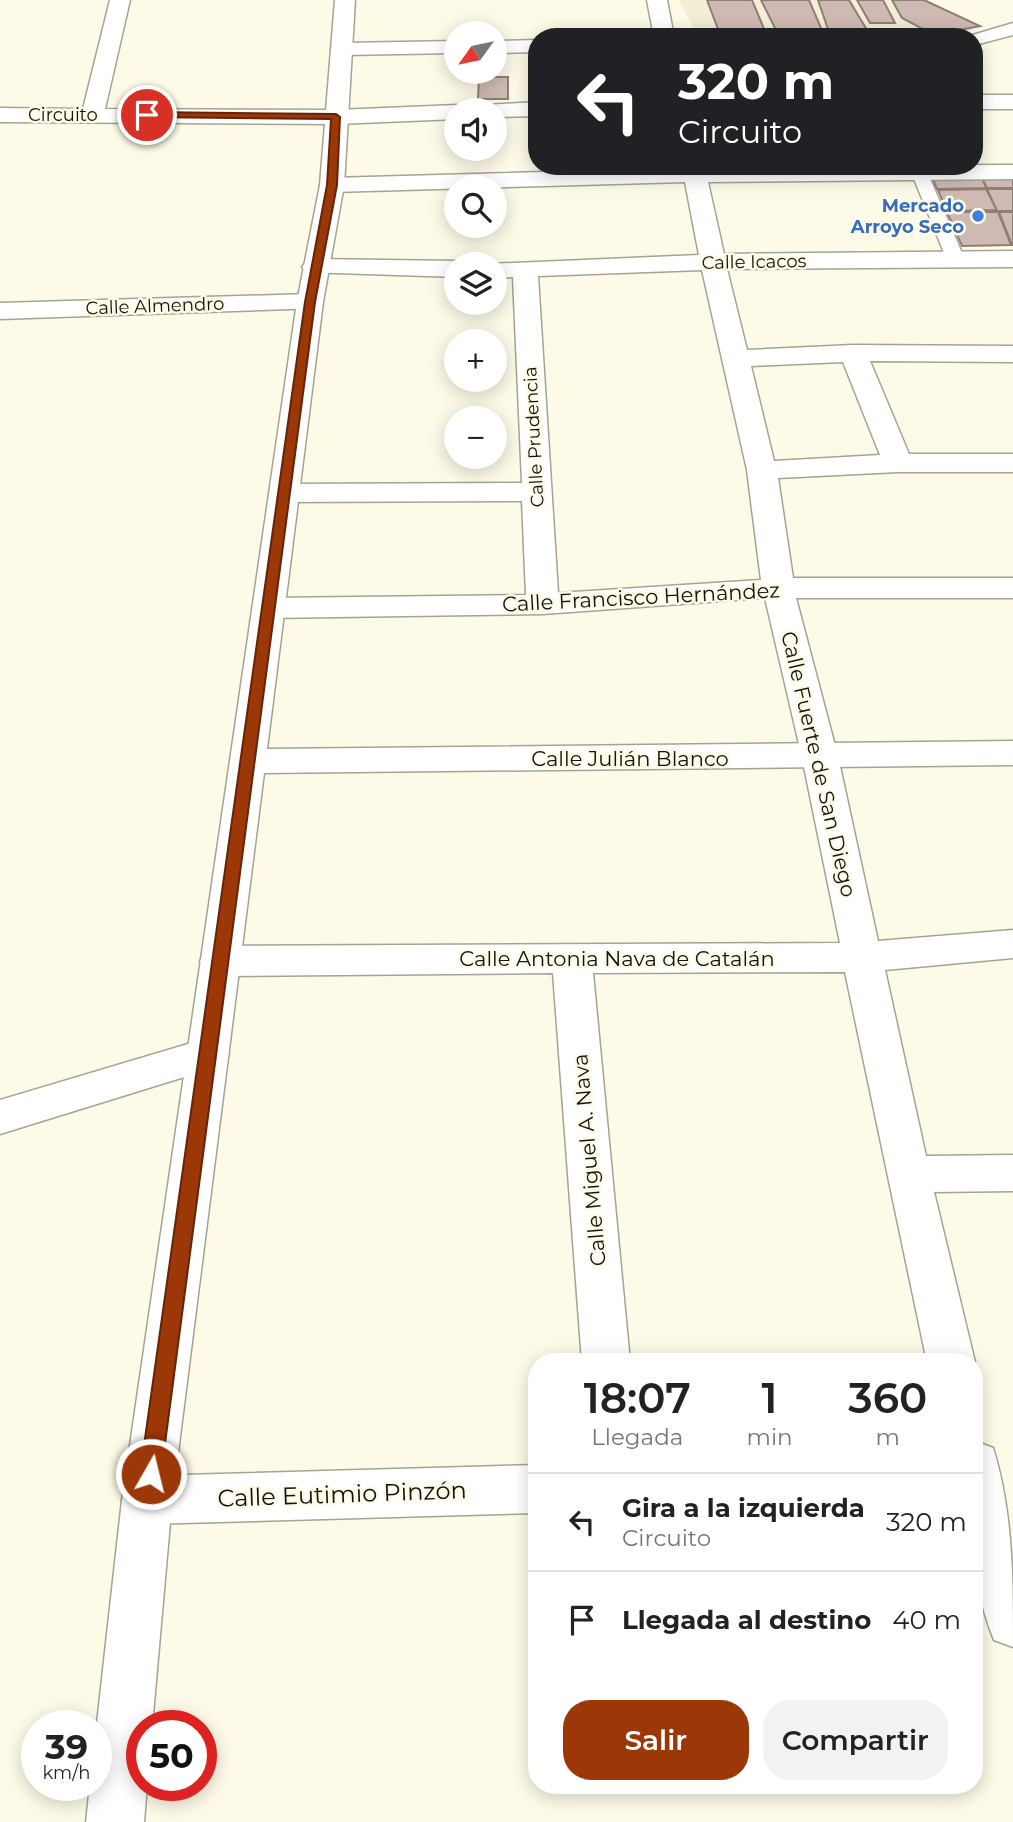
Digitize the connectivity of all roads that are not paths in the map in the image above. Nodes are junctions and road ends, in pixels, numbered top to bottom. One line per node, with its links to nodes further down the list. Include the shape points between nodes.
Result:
1 (120, 0): 16 (street)
2 (345, 0): 10 (street)
3 (657, 0): 4 (street)
4 (662, 28)
5 (1013, 29): 6 (street)
6 (983, 36)
7 (528, 46): 9 (street)
8 (444, 47): 10 (street)
9 (508, 47)
10 (343, 49): 18 (street)
11 (983, 102): 12 (street)
12 (1013, 102)
13 (528, 109): 14 (street)
14 (507, 110)
15 (444, 113): 18 (street, Circuito)
16 (93, 114): 17 (street, Circuito); 18 (street, Circuito)
17 (0, 115)
18 (336, 117): 24 (street)
19 (1013, 172): 20 (street)
20 (983, 173)
21 (573, 175): 24 (street)
22 (695, 175): 27 (street, Calle Fuerte de San Diego)
23 (920, 175): 26 (lane)
24 (332, 185): 31 (street)
25 (1013, 259): 26 (street, Calle Icacos)
26 (957, 260): 27 (street, Calle Icacos)
27 (713, 262): 30 (street, Calle Icacos); 35 (street, Calle Fuerte de San Diego)
28 (444, 270): 31 (street)
29 (507, 270): 30 (street, Calle Icacos)
30 (525, 270): 39 (street, Calle Prudencia)
31 (313, 284): 32 (street, Calle Almendro); 40 (street)
32 (0, 311)
33 (853, 353): 34 (street); 35 (street); 36 (street)
34 (1013, 354)
35 (736, 359): 38 (street, Calle Fuerte de San Diego)
36 (898, 463): 37 (street); 38 (street)
37 (1013, 463)
38 (762, 470): 42 (street, Calle Fuerte de San Diego)
39 (537, 492): 40 (street); 43 (street, Calle Prudencia)
40 (284, 494): 44 (street)
41 (1013, 588): 42 (street, Calle Francisco Hernández)
42 (778, 589): 43 (street, Calle Francisco Hernández); 46 (street, Calle Fuerte de San Diego)
43 (543, 604): 44 (street, Calle Francisco Hernández)
44 (268, 608): 47 (street)
45 (1013, 753): 46 (street, Calle Julián Blanco)
46 (820, 757): 47 (street, Calle Julián Blanco); 49 (street, Calle Fuerte de San Diego)
47 (248, 761): 51 (street)
48 (1013, 944): 49 (street, Calle Antonia Nava de Catalán)
49 (863, 957): 50 (street, Calle Antonia Nava de Catalán); 55 (street, Calle Fuerte de San Diego)
50 (572, 958): 51 (street, Calle Antonia Nava de Catalán); 56 (street, Calle Miguel A. Nava)
51 (220, 961): 52 (street)
52 (208, 1054): 53 (street); 60 (street)
53 (0, 1117)
54 (1013, 1173): 55 (street)
55 (908, 1174): 57 (street, Calle Fuerte de San Diego)
56 (606, 1353)
57 (949, 1353)
58 (986, 1486): 61 (street)
59 (528, 1489): 60 (street, Calle Eutimio Pinzón)
60 (147, 1500): 62 (street)
61 (1013, 1620)
62 (115, 1822)

